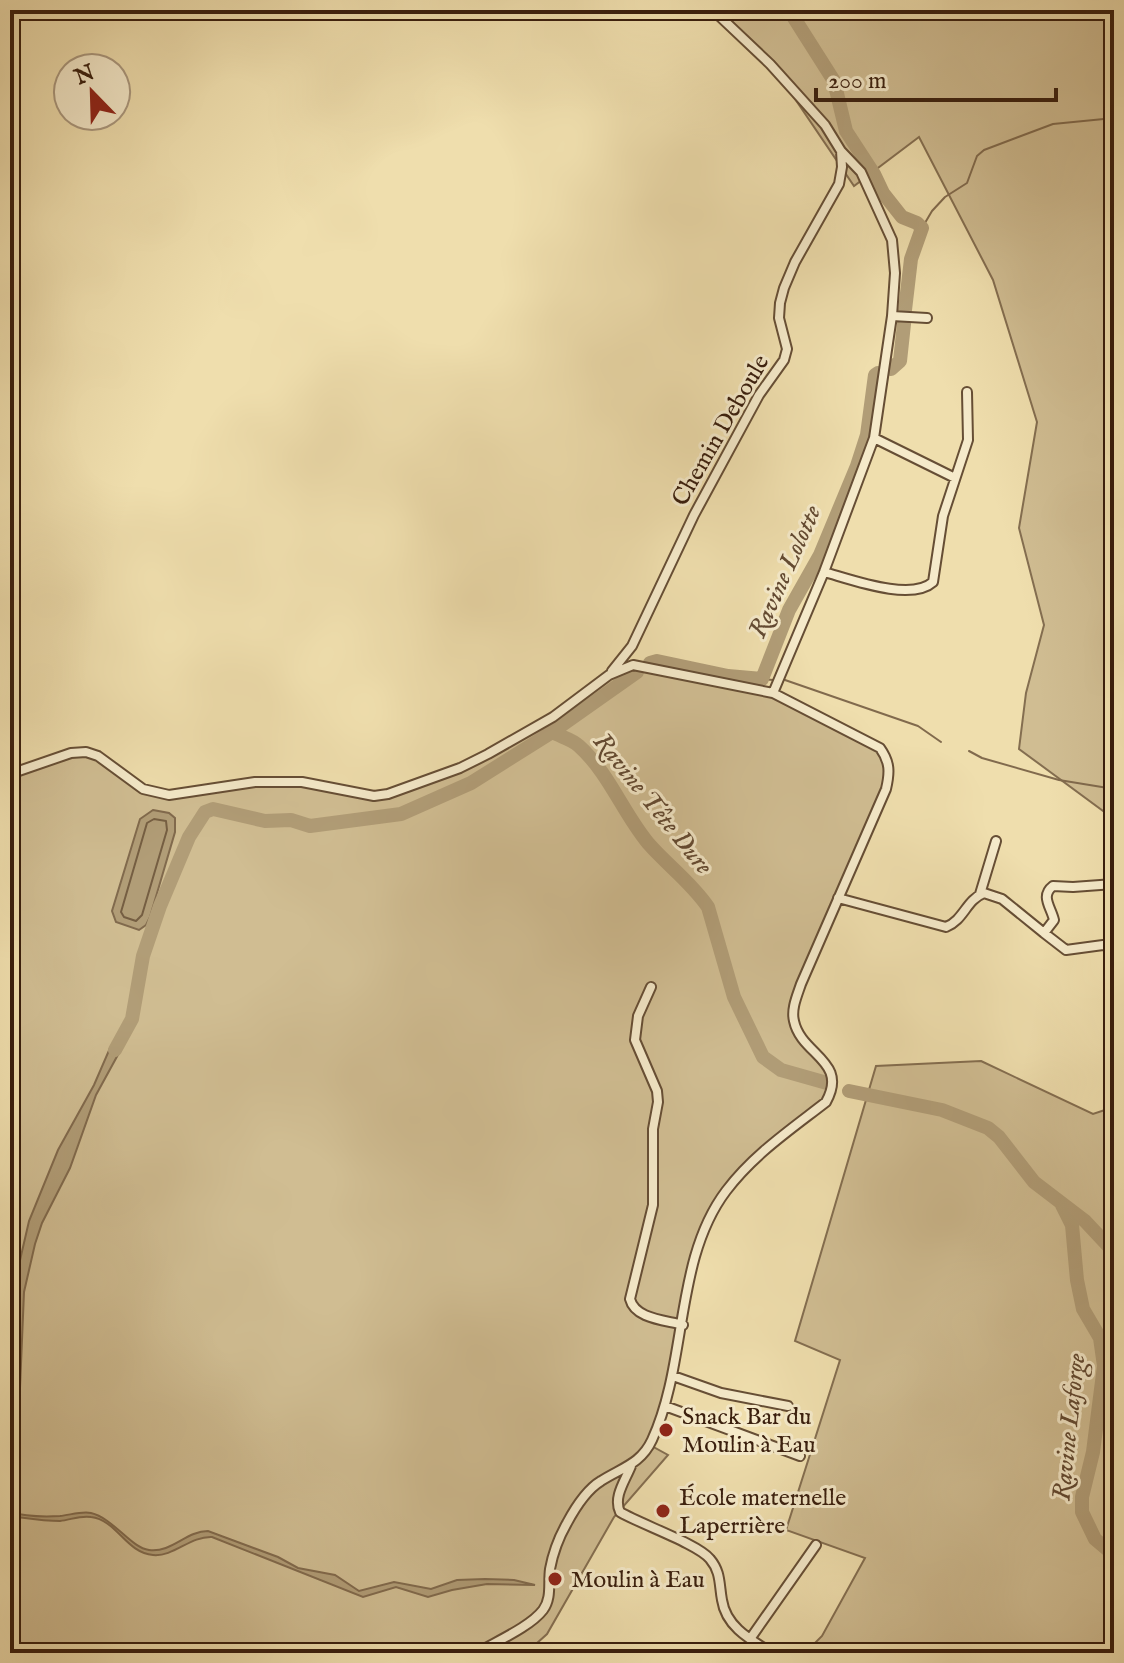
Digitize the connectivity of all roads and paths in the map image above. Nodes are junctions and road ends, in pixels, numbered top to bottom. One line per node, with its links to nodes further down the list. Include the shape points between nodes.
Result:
1 (713, 10): 2 (street, via 805,101)
2 (841, 151): 3 (street, via 861,172 892,240); 9 (street, Chemin Deboule, via 839,184 795,262 780,303 784,360 759,395 694,515 632,646)
3 (892, 316): 4 (street); 6 (street)
4 (927, 318)
5 (967, 392): 7 (street, via 969,432)
6 (874, 438): 7 (street); 8 (street)
7 (955, 478): 8 (street, via 929,586 890,589)
8 (824, 572): 10 (street)
9 (609, 675): 10 (street, via 641,666); 11 (street, via 540,725 460,768 388,794 302,782 255,782 169,795 143,789 86,752)
10 (773, 693): 15 (street, via 880,748 886,757 886,789)
11 (10, 774)
12 (996, 841): 14 (street)
13 (1114, 884): 16 (street, via 1053,886 1046,900 1054,920)
14 (980, 894): 15 (street, via 960,920 946,927); 16 (street, via 1002,899)
15 (838, 898): 19 (street, via 793,1011 798,1032 828,1067 832,1091 826,1102 755,1157 725,1192 696,1253)
16 (1044, 933): 17 (street, via 1066,950)
17 (1114, 947)
18 (651, 987): 19 (street, via 638,1016 635,1040 657,1091 653,1205 630,1299 638,1312)
19 (683, 1325): 20 (street)
20 (673, 1376): 21 (street); 22 (street, via 721,1393)
21 (665, 1406): 23 (street); 24 (street, via 651,1442)
22 (788, 1406)
23 (800, 1456)
24 (631, 1466): 26 (street, via 619,1494 620,1512 708,1556 719,1573 728,1617); 27 (street, via 590,1489 567,1523 552,1563 545,1608)
25 (816, 1545): 26 (street)
26 (747, 1638): 28 (street)
27 (477, 1653)
28 (772, 1653)

